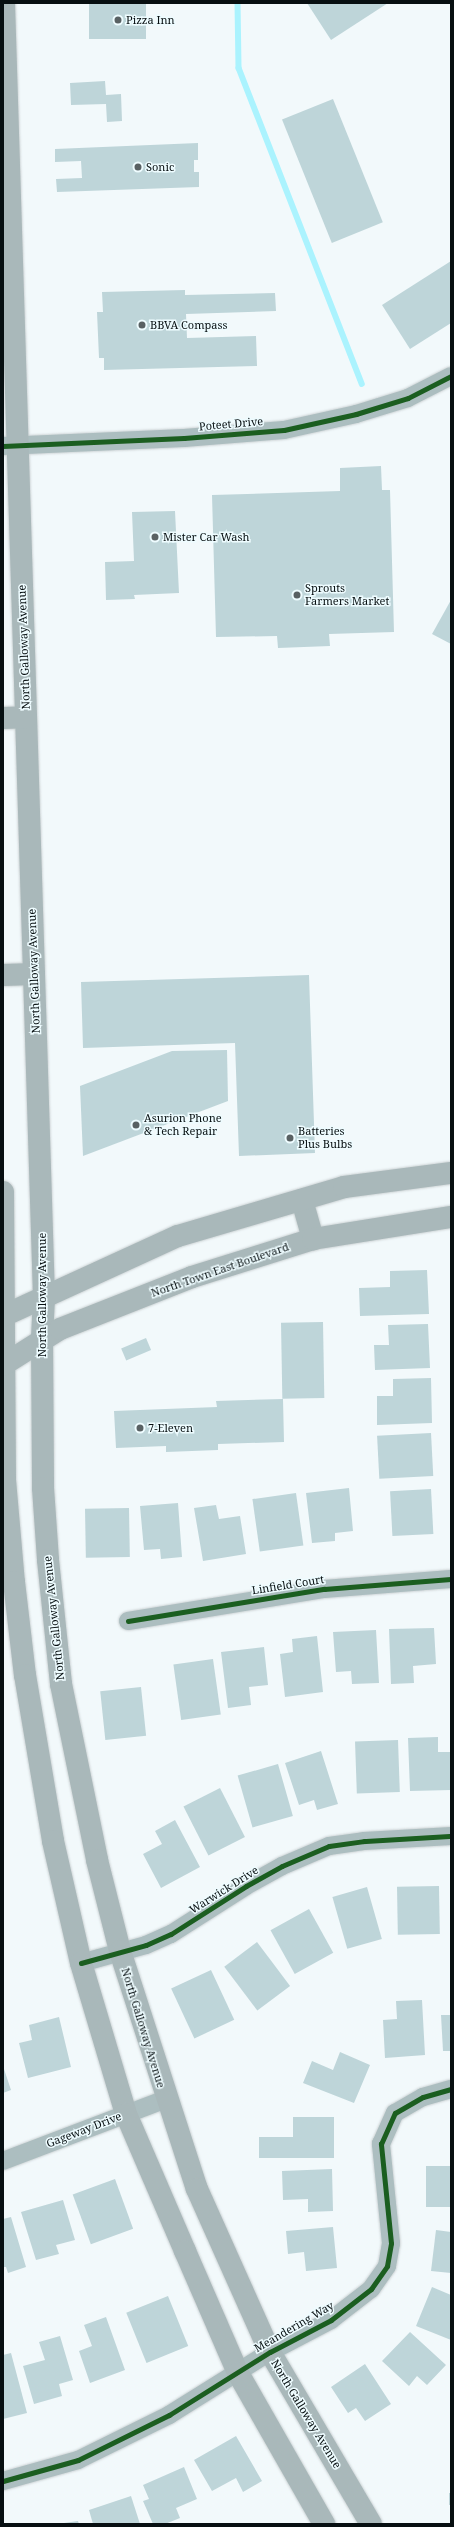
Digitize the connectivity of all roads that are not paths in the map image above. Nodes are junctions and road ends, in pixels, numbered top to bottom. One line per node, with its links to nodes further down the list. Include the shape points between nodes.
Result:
1 (4, 3): 2 (main road, North Galloway Avenue)
2 (7, 202): 4 (main road, North Galloway Avenue)
3 (451, 376): 4 (street, Poteet Drive, via 408,398 356,414 284,430 184,438)
4 (10, 446): 5 (main road, North Galloway Avenue)
5 (26, 717): 6 (main road); 7 (main road, North Galloway Avenue)
6 (3, 718)
7 (34, 974): 8 (main road); 14 (main road, North Galloway Avenue)
8 (3, 975)
9 (451, 1173): 11 (main road, via 344,1187)
10 (3, 1192): 15 (main road)
11 (302, 1200): 13 (main road); 14 (main road, via 178,1236)
12 (451, 1217): 13 (main road, North Town East Boulevard)
13 (313, 1239): 16 (main road, North Town East Boulevard, via 192,1277)
14 (44, 1298): 15 (main road); 16 (main road, North Galloway Avenue)
15 (4, 1315): 17 (main road)
16 (42, 1338): 17 (main road, North Town East Boulevard); 20 (main road, North Galloway Avenue, via 44,1493)
17 (3, 1365): 21 (main road, via 5,1480)
18 (451, 1579): 19 (street, Linfield Court, via 324,1589)
19 (128, 1621)
20 (60, 1675): 21 (main road); 23 (main road, North Galloway Avenue, via 97,1860)
21 (26, 1681): 24 (main road, via 53,1841)
22 (451, 1836): 23 (street, Warwick Drive, via 364,1841 329,1846 282,1866 170,1934 146,1945)
23 (120, 1950): 24 (street, Warwick Drive); 26 (main road, North Galloway Avenue)
24 (81, 1963): 27 (main road)
25 (451, 2089): 29 (street, Meandering Way, via 423,2097 395,2113 381,2144 391,2243 387,2266 371,2289 331,2320)
26 (166, 2099): 27 (street, Gageway Drive); 29 (main road, North Galloway Avenue, via 197,2189)
27 (126, 2114): 28 (street, Gageway Drive); 30 (main road)
28 (3, 2161)
29 (270, 2352): 30 (street, Meandering Way); 33 (main road, North Galloway Avenue)
30 (238, 2372): 31 (street, Meandering Way, via 169,2415 78,2460); 32 (main road)
31 (3, 2481)
32 (324, 2524)
33 (371, 2524)

